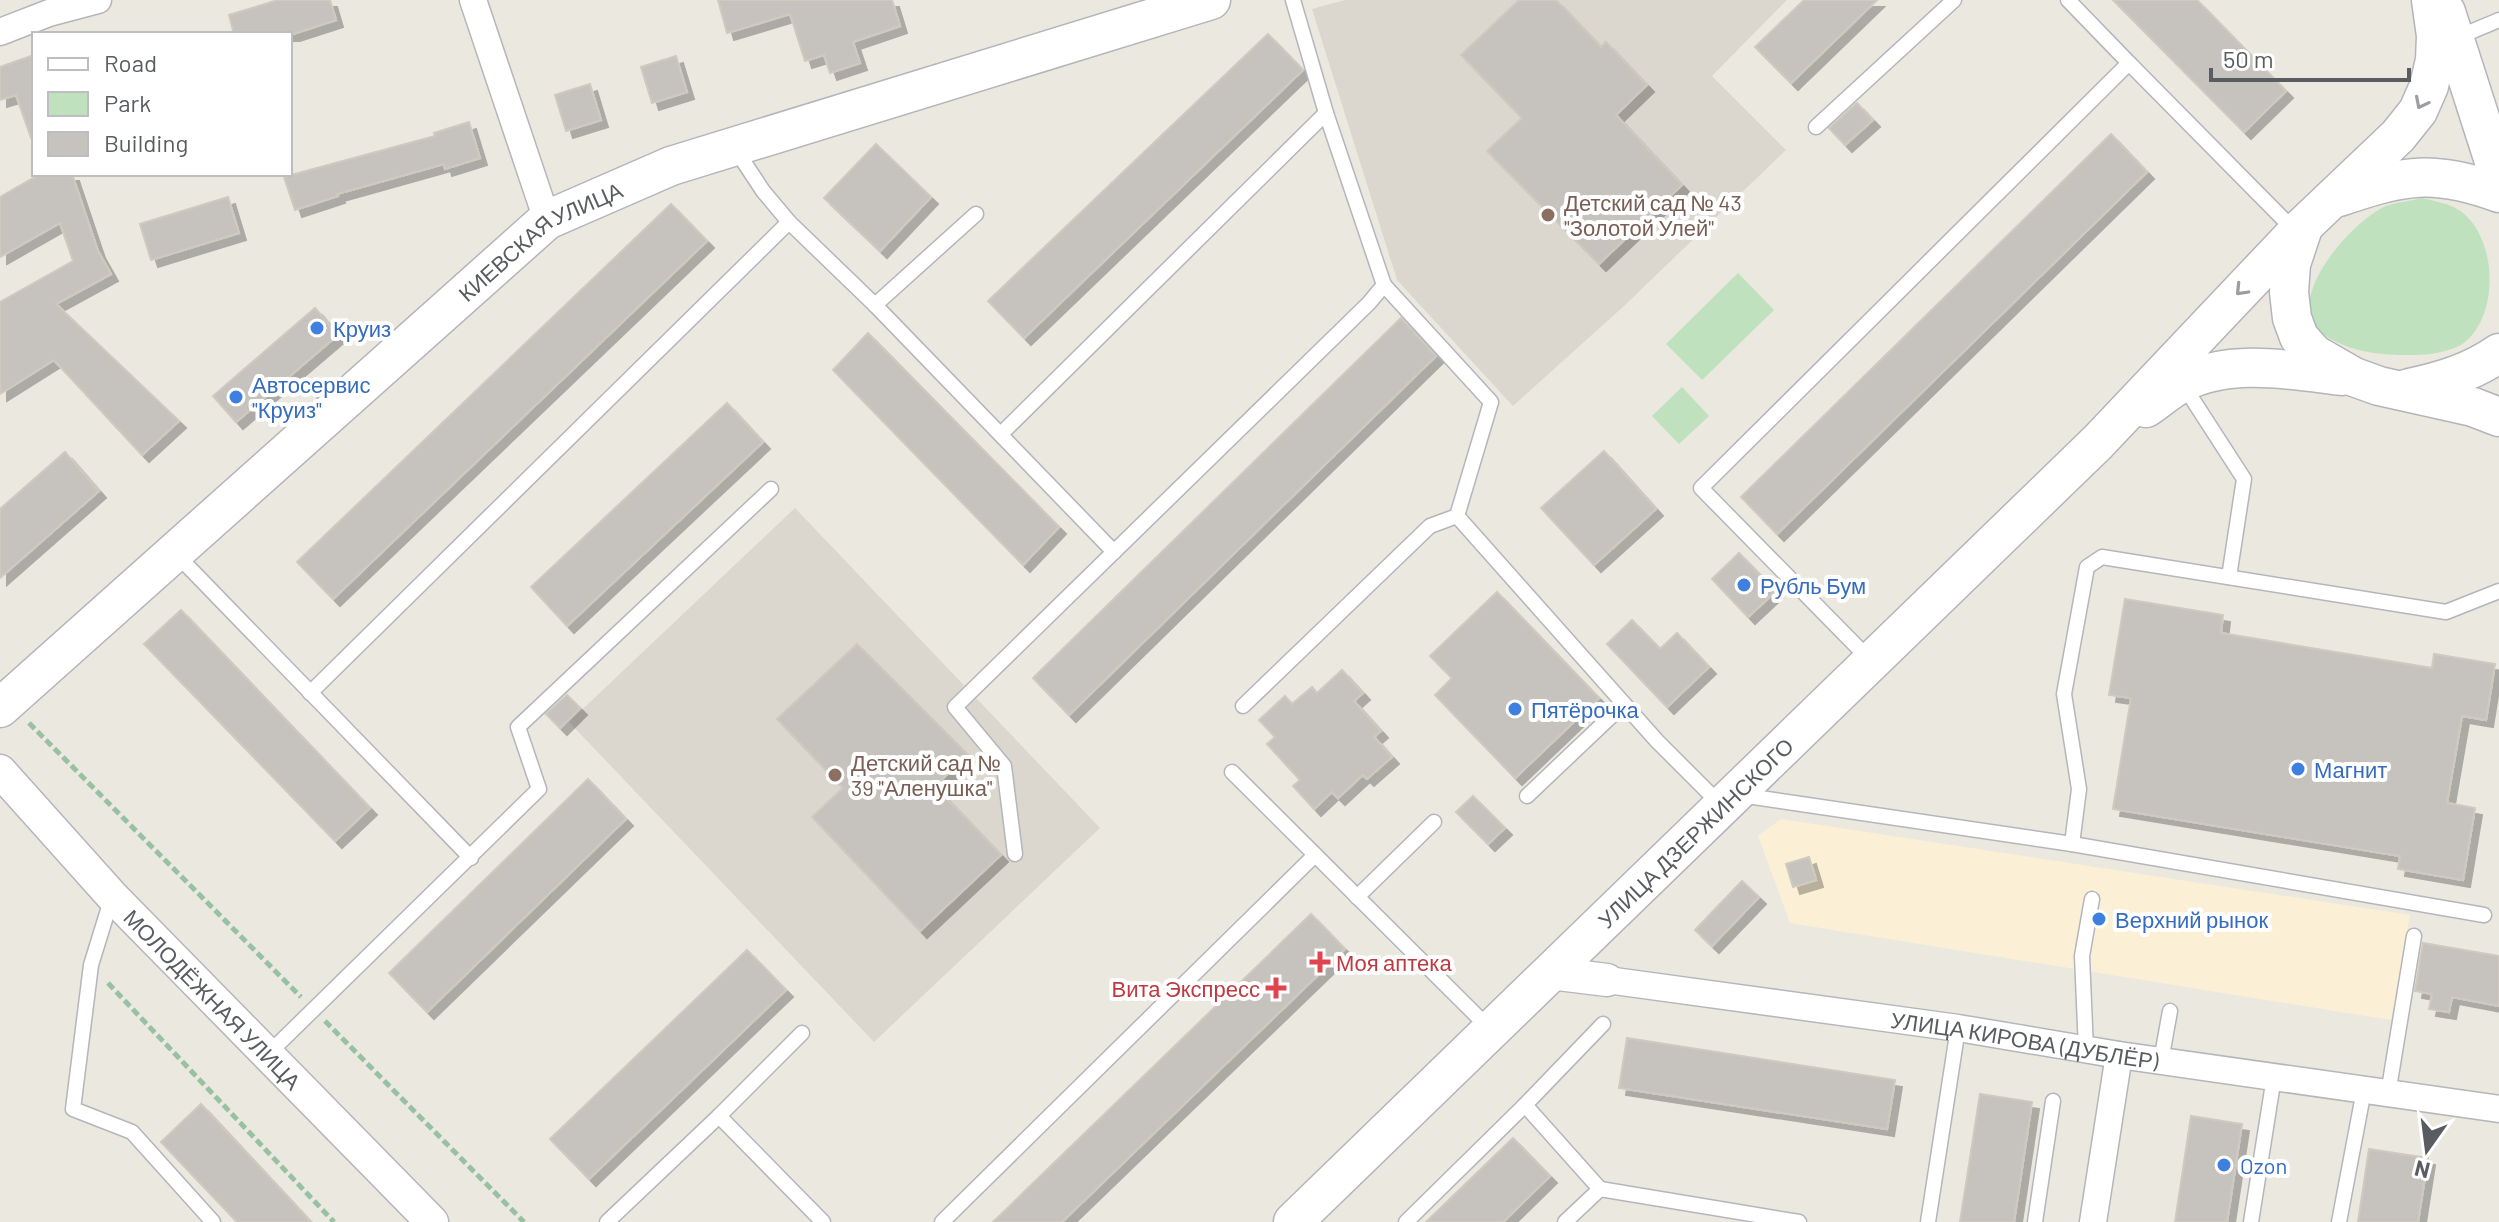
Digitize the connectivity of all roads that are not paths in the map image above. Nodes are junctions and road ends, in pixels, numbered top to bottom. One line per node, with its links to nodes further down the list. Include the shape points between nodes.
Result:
1 (98, 0): 10 (street)
2 (473, 0): 20 (street)
3 (1211, 0): 15 (main road, КИЕВСКАЯ УЛИЦА)
4 (1293, 0): 13 (lane)
5 (1954, 0): 14 (lane)
6 (2068, 0): 12 (lane)
7 (2431, 0): 18 (main road, one-way to 18, via 2435,60 2418,111)
8 (2442, 0): 11 (main road)
9 (2499, 20): 11 (lane)
10 (0, 32)
11 (2455, 38): 16 (main road)
12 (2129, 63): 22 (lane); 38 (lane, via 1701,488)
13 (1326, 113): 23 (lane); 30 (lane)
14 (1816, 127)
15 (734, 147): 20 (main road, КИЕВСКАЯ УЛИЦА, via 671,166); 21 (lane)
16 (2499, 177)
17 (2499, 193): 18 (main road, via 2446,177 2414,177)
18 (2332, 199): 22 (main road)
19 (976, 214): 24 (lane)
20 (547, 220): 35 (main road, КИЕВСКАЯ УЛИЦА)
21 (789, 222): 24 (lane); 39 (lane)
22 (2300, 229): 26 (main road, via 2291,264 2292,318 2314,354); 31 (main road, one-way to 31)
23 (1384, 285): 33 (lane, via 1491,402); 34 (lane)
24 (875, 305): 30 (lane)
25 (2499, 353): 28 (main road, via 2445,381)
26 (2354, 377): 27 (main road, via 2241,369); 28 (main road)
27 (2182, 383): 31 (main road); 36 (lane, via 2244,479)
28 (2403, 389): 29 (main road)
29 (2490, 411)
30 (1001, 434): 34 (lane)
31 (2098, 442): 38 (main road, УЛИЦА ДЗЕРЖИНСКОГО)
32 (771, 489): 51 (lane, via 518,727 539,789)
33 (1457, 516): 41 (lane); 42 (lane, via 1430,526)
34 (1114, 552): 49 (lane, via 955,707 1004,766)
35 (176, 554): 39 (lane); 40 (main road, КИЕВСКАЯ УЛИЦА)
36 (2229, 577): 37 (lane, via 2446,612); 48 (lane, via 2102,557 2087,567 2064,694 2079,789)
37 (2499, 591)
38 (1872, 661): 46 (main road, УЛИЦА ДЗЕРЖИНСКОГО)
39 (310, 693): 51 (lane)
40 (8, 704)
41 (1624, 704): 45 (lane); 46 (lane)
42 (1243, 706)
43 (0, 771): 52 (street, МОЛОДЁЖНАЯ УЛИЦА)
44 (1232, 772): 50 (lane)
45 (1527, 796)
46 (1726, 799): 48 (lane); 57 (main road, УЛИЦА ДЗЕРЖИНСКОГО)
47 (1434, 822): 53 (lane)
48 (2072, 844): 55 (lane)
49 (1015, 854)
50 (1315, 855): 53 (lane); 79 (lane)
51 (471, 858): 65 (lane)
52 (112, 896): 65 (street, МОЛОДЁЖНАЯ УЛИЦА); 75 (lane, via 91,965 73,1109 132,1132)
53 (1357, 897): 62 (lane)
54 (2092, 899): 64 (lane, via 2082,956)
55 (2484, 915)
56 (2414, 936): 69 (lane)
57 (1550, 973): 58 (street, УЛИЦА КИРОВА (ДУБЛЁР)); 62 (main road, УЛИЦА ДЗЕРЖИНСКОГО)
58 (1607, 980): 61 (street, УЛИЦА КИРОВА (ДУБЛЁР))
59 (2170, 1011): 67 (lane)
60 (1603, 1024): 71 (lane)
61 (1958, 1028): 64 (street, УЛИЦА КИРОВА (ДУБЛЁР)); 84 (lane)
62 (1491, 1030): 80 (main road, УЛИЦА ДЗЕРЖИНСКОГО)
63 (802, 1033): 73 (lane)
64 (2086, 1050): 66 (street, УЛИЦА КИРОВА (ДУБЛЁР))
65 (267, 1055): 76 (street, МОЛОДЁЖНАЯ УЛИЦА)
66 (2119, 1055): 67 (street, УЛИЦА КИРОВА (ДУБЛЁР)); 86 (street)
67 (2161, 1061): 68 (street, УЛИЦА КИРОВА (ДУБЛЁР))
68 (2274, 1077): 69 (street, УЛИЦА КИРОВА (ДУБЛЁР)); 87 (lane)
69 (2376, 1092): 72 (street, УЛИЦА КИРОВА (ДУБЛЁР)); 88 (lane)
70 (2053, 1101): 85 (lane)
71 (1525, 1105): 74 (lane); 81 (lane)
72 (2499, 1109)
73 (719, 1116): 77 (lane); 78 (lane)
74 (1600, 1189): 82 (lane); 83 (lane)
75 (213, 1222)
76 (432, 1222)
77 (607, 1222)
78 (823, 1222)
79 (942, 1222)
80 (1293, 1222)
81 (1406, 1222)
82 (1565, 1222)
83 (1799, 1222)
84 (1928, 1222)
85 (2035, 1222)
86 (2093, 1222)
87 (2251, 1222)
88 (2339, 1222)

